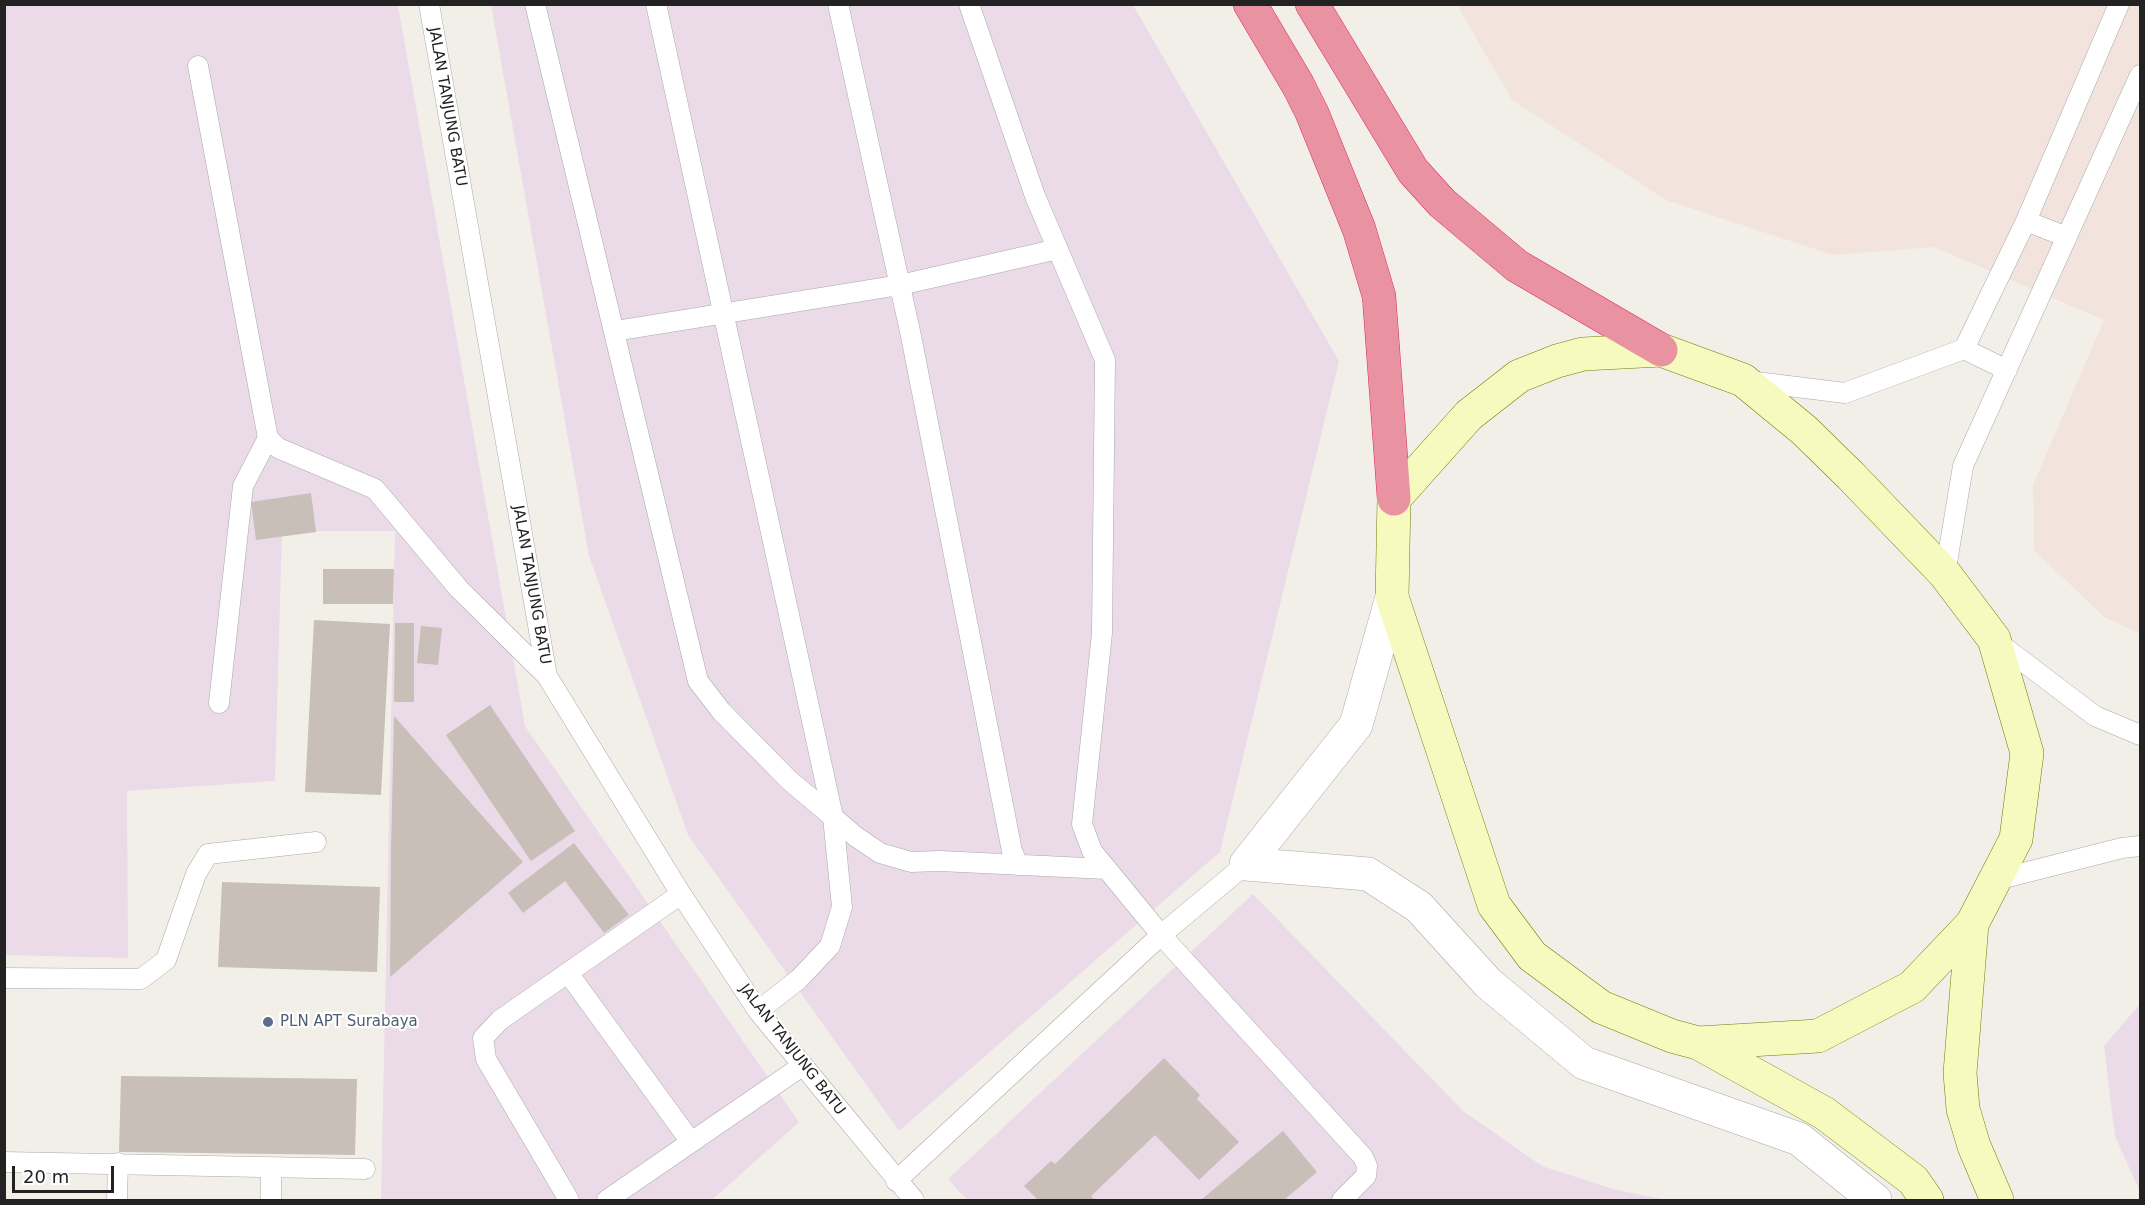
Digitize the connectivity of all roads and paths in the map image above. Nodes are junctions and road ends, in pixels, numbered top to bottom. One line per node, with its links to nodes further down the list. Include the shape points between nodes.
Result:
1 (429, 4): 26 (lane, JALAN TANJUNG BATU)
2 (535, 4): 16 (lane)
3 (656, 4): 15 (lane)
4 (838, 4): 14 (lane)
5 (969, 4): 13 (lane, via 1035,196)
6 (1250, 4): 22 (highway, via 1312,113 1359,229 1378,296)
7 (1312, 4): 18 (highway, via 1413,171 1442,203 1517,266)
8 (2119, 4): 11 (lane)
9 (198, 66): 21 (lane)
10 (2140, 75): 12 (lane)
11 (2026, 221): 12 (lane); 17 (lane)
12 (2067, 237): 19 (lane)
13 (1058, 249): 14 (lane); 34 (lane, via 1105,360 1102,633 1082,824 1092,851)
14 (900, 285): 15 (lane); 32 (lane, via 1011,851)
15 (724, 314): 16 (lane); 29 (lane)
16 (615, 331): 29 (lane, via 698,681 721,711 789,780)
17 (1964, 349): 19 (lane); 20 (lane, via 1845,393)
18 (1661, 350): 20 (main road); 22 (main road, via 1583,354 1519,376 1470,415)
19 (2007, 370): 23 (lane, via 1963,466)
20 (1743, 380): 23 (main road, via 1804,430)
21 (268, 438): 26 (lane, via 278,448 375,489 459,589); 27 (lane, via 243,486)
22 (1394, 499): 24 (main road)
23 (1945, 574): 25 (main road)
24 (1392, 597): 33 (street, via 1356,725); 42 (main road, via 1494,905 1532,956 1601,1007)
25 (1994, 639): 28 (lane, via 2095,716); 35 (main road, via 2027,753 2016,838)
26 (547, 676): 36 (lane, JALAN TANJUNG BATU)
27 (219, 702)
28 (2140, 735)
29 (833, 817): 32 (lane, via 880,853 911,862); 41 (lane, via 842,907 830,946 799,979)
30 (316, 842): 40 (lane, via 208,854 196,874 166,960 141,979)
31 (2140, 846): 35 (lane)
32 (1018, 864): 34 (lane)
33 (1246, 864): 38 (lane); 56 (street, via 1368,874 1419,907 1488,983 1584,1063 1799,1139)
34 (1107, 869): 38 (lane)
35 (1996, 880): 37 (main road)
36 (681, 894): 39 (lane); 41 (lane, JALAN TANJUNG BATU)
37 (1972, 924): 42 (main road, via 1912,987 1818,1036); 58 (main road, via 1960,1073 1963,1109)
38 (1161, 934): 49 (lane); 55 (lane, via 1363,1157 1366,1176)
39 (568, 973): 44 (lane); 52 (lane, via 500,1020 483,1038 486,1059)
40 (4, 978)
41 (758, 1011): 43 (lane, JALAN TANJUNG BATU)
42 (1698, 1043): 57 (main road, via 1824,1113 1913,1180)
43 (802, 1066): 44 (lane); 49 (lane, JALAN TANJUNG BATU)
44 (691, 1142): 53 (lane)
45 (4, 1162): 46 (lane)
46 (118, 1163): 47 (lane); 50 (lane)
47 (271, 1167): 48 (lane); 51 (lane)
48 (365, 1169)
49 (896, 1180): 54 (lane, JALAN TANJUNG BATU)
50 (117, 1200)
51 (271, 1200)
52 (569, 1200)
53 (607, 1200)
54 (914, 1200)
55 (1342, 1200)
56 (1875, 1200)
57 (1927, 1200)
58 (1997, 1200)

